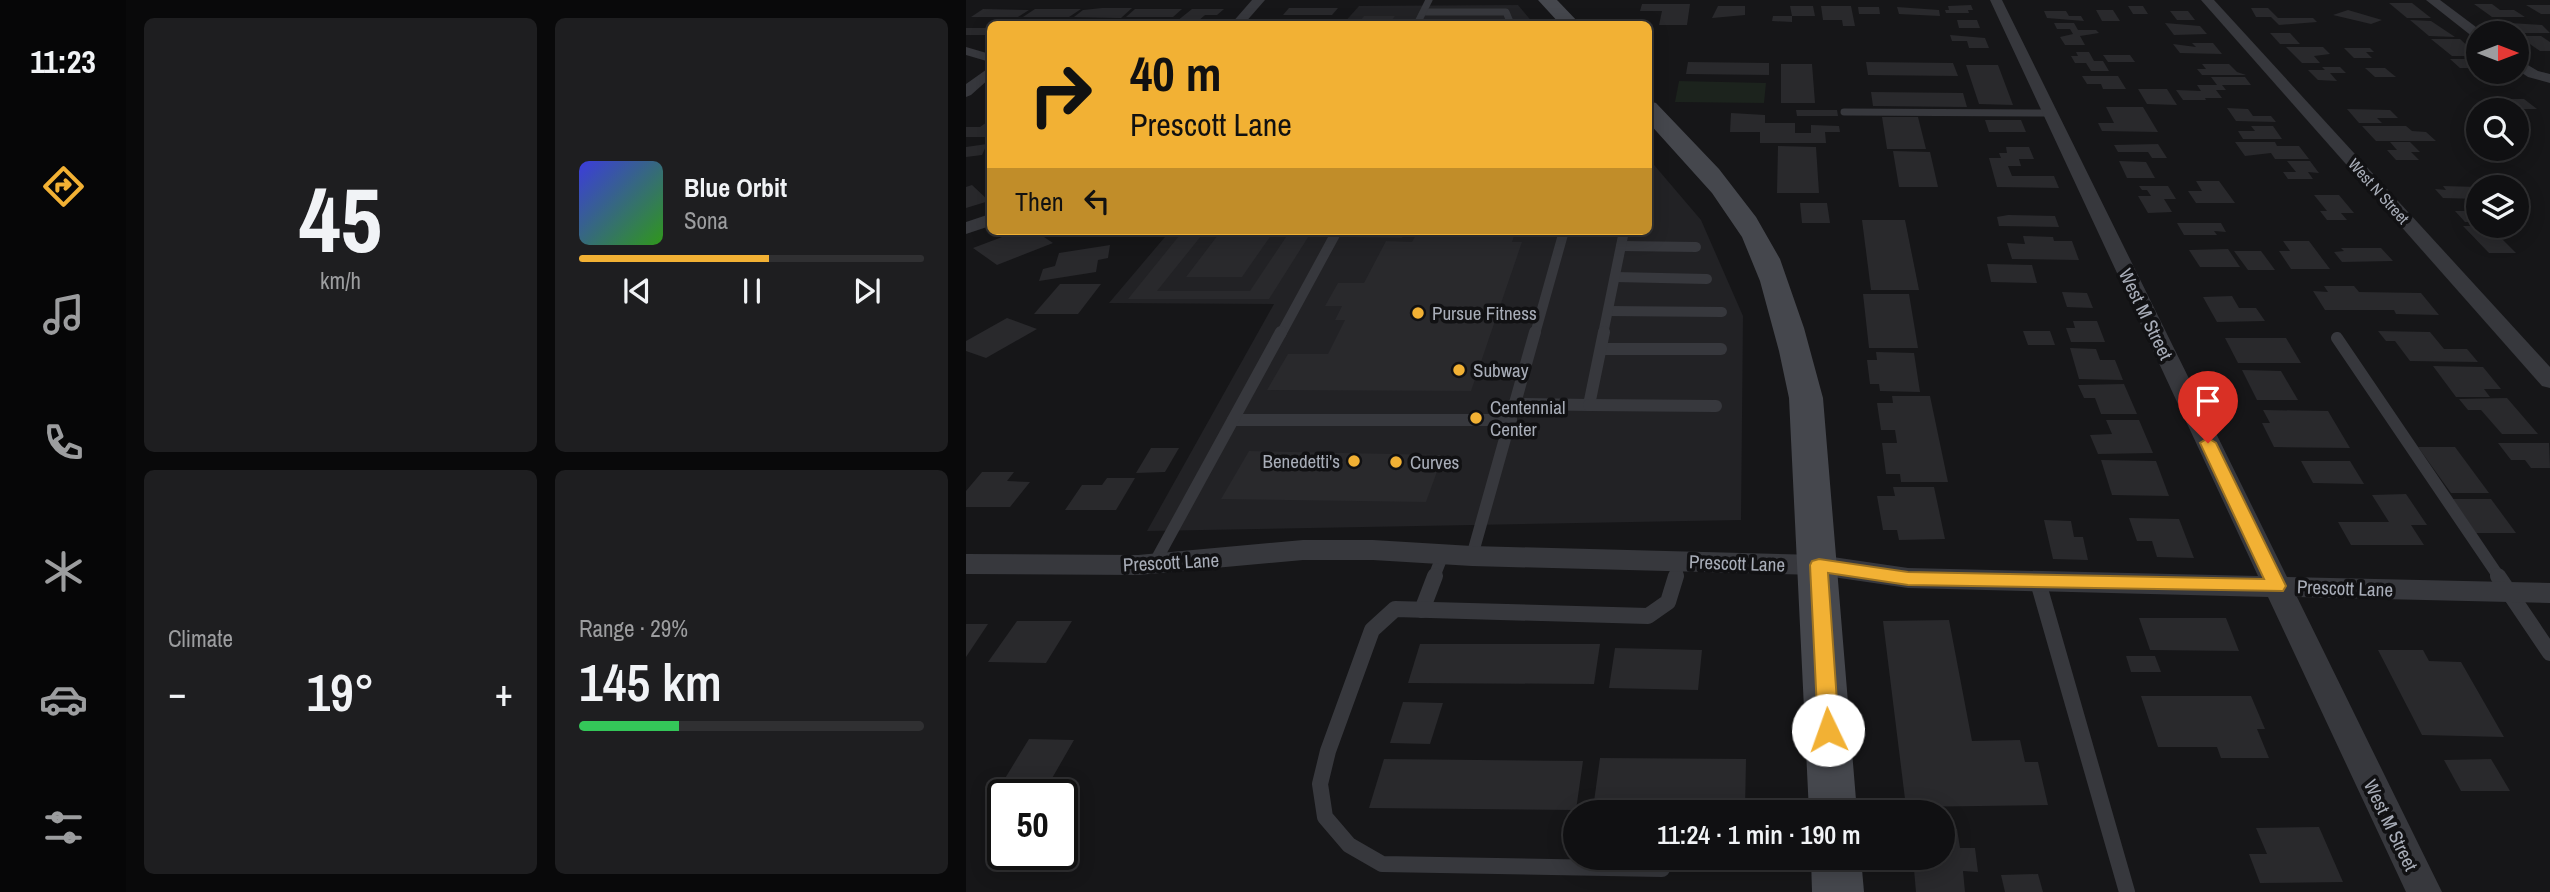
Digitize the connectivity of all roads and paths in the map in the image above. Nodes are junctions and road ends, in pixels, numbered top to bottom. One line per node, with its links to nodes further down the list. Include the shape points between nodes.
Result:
1 (1259, 0): 8 (street)
2 (1429, 0): 7 (lane)
3 (1547, 0): 11 (main road)
4 (1996, 0): 21 (street, West M Street)
5 (2207, 0): 36 (street, West N Street)
6 (2432, 0): 12 (street)
7 (1425, 12): 9 (lane); 10 (lane, via 1506,12)
8 (1240, 21)
9 (1419, 21)
10 (1510, 21)
11 (1567, 21)
12 (2466, 25)
13 (966, 51): 14 (street)
14 (987, 57)
15 (2529, 71): 17 (street)
16 (987, 74): 18 (street)
17 (2550, 79)
18 (966, 92)
19 (1652, 112): 47 (main road, via 1714,179 1769,268 1792,335 1806,398)
20 (1844, 112): 21 (lane)
21 (2050, 113): 49 (street, West M Street)
22 (987, 221): 23 (street)
23 (966, 228)
24 (1335, 235): 40 (lane)
25 (1563, 235): 37 (lane)
26 (1623, 235): 27 (lane)
27 (1621, 246): 28 (lane); 29 (lane)
28 (1696, 247)
29 (1615, 277): 30 (lane); 31 (lane)
30 (1707, 279)
31 (1608, 311): 32 (lane); 34 (lane)
32 (1722, 312)
33 (2337, 338): 50 (lane)
34 (1601, 349): 35 (lane); 38 (lane)
35 (1721, 349)
36 (2550, 381)
37 (1516, 404): 38 (lane); 41 (lane)
38 (1589, 405): 39 (lane)
39 (1716, 406)
40 (1233, 419): 41 (lane); 45 (lane)
41 (1511, 420): 43 (lane)
42 (1443, 554): 43 (street, Prescott Lane); 45 (street, Prescott Lane, via 1303,550); 52 (lane)
43 (1472, 556): 44 (street, Prescott Lane)
44 (1680, 561): 47 (street, Prescott Lane); 52 (lane, via 1668,603 1648,616)
45 (1154, 564): 46 (street, Prescott Lane)
46 (966, 565)
47 (1819, 565): 48 (street, Prescott Lane, via 1908,578); 54 (main road)
48 (2038, 582): 49 (street, Prescott Lane); 58 (lane)
49 (2277, 586): 50 (street, Prescott Lane); 59 (street, West M Street)
50 (2508, 592): 51 (street, Prescott Lane); 53 (lane)
51 (2550, 593)
52 (1422, 610): 55 (lane, via 1395,609 1373,629 1328,751 1320,784 1325,817 1349,845 1382,864)
53 (2550, 653)
54 (1832, 800)
55 (1563, 867)
56 (1837, 870): 57 (main road)
57 (1838, 892)
58 (2127, 892)
59 (2424, 892)

